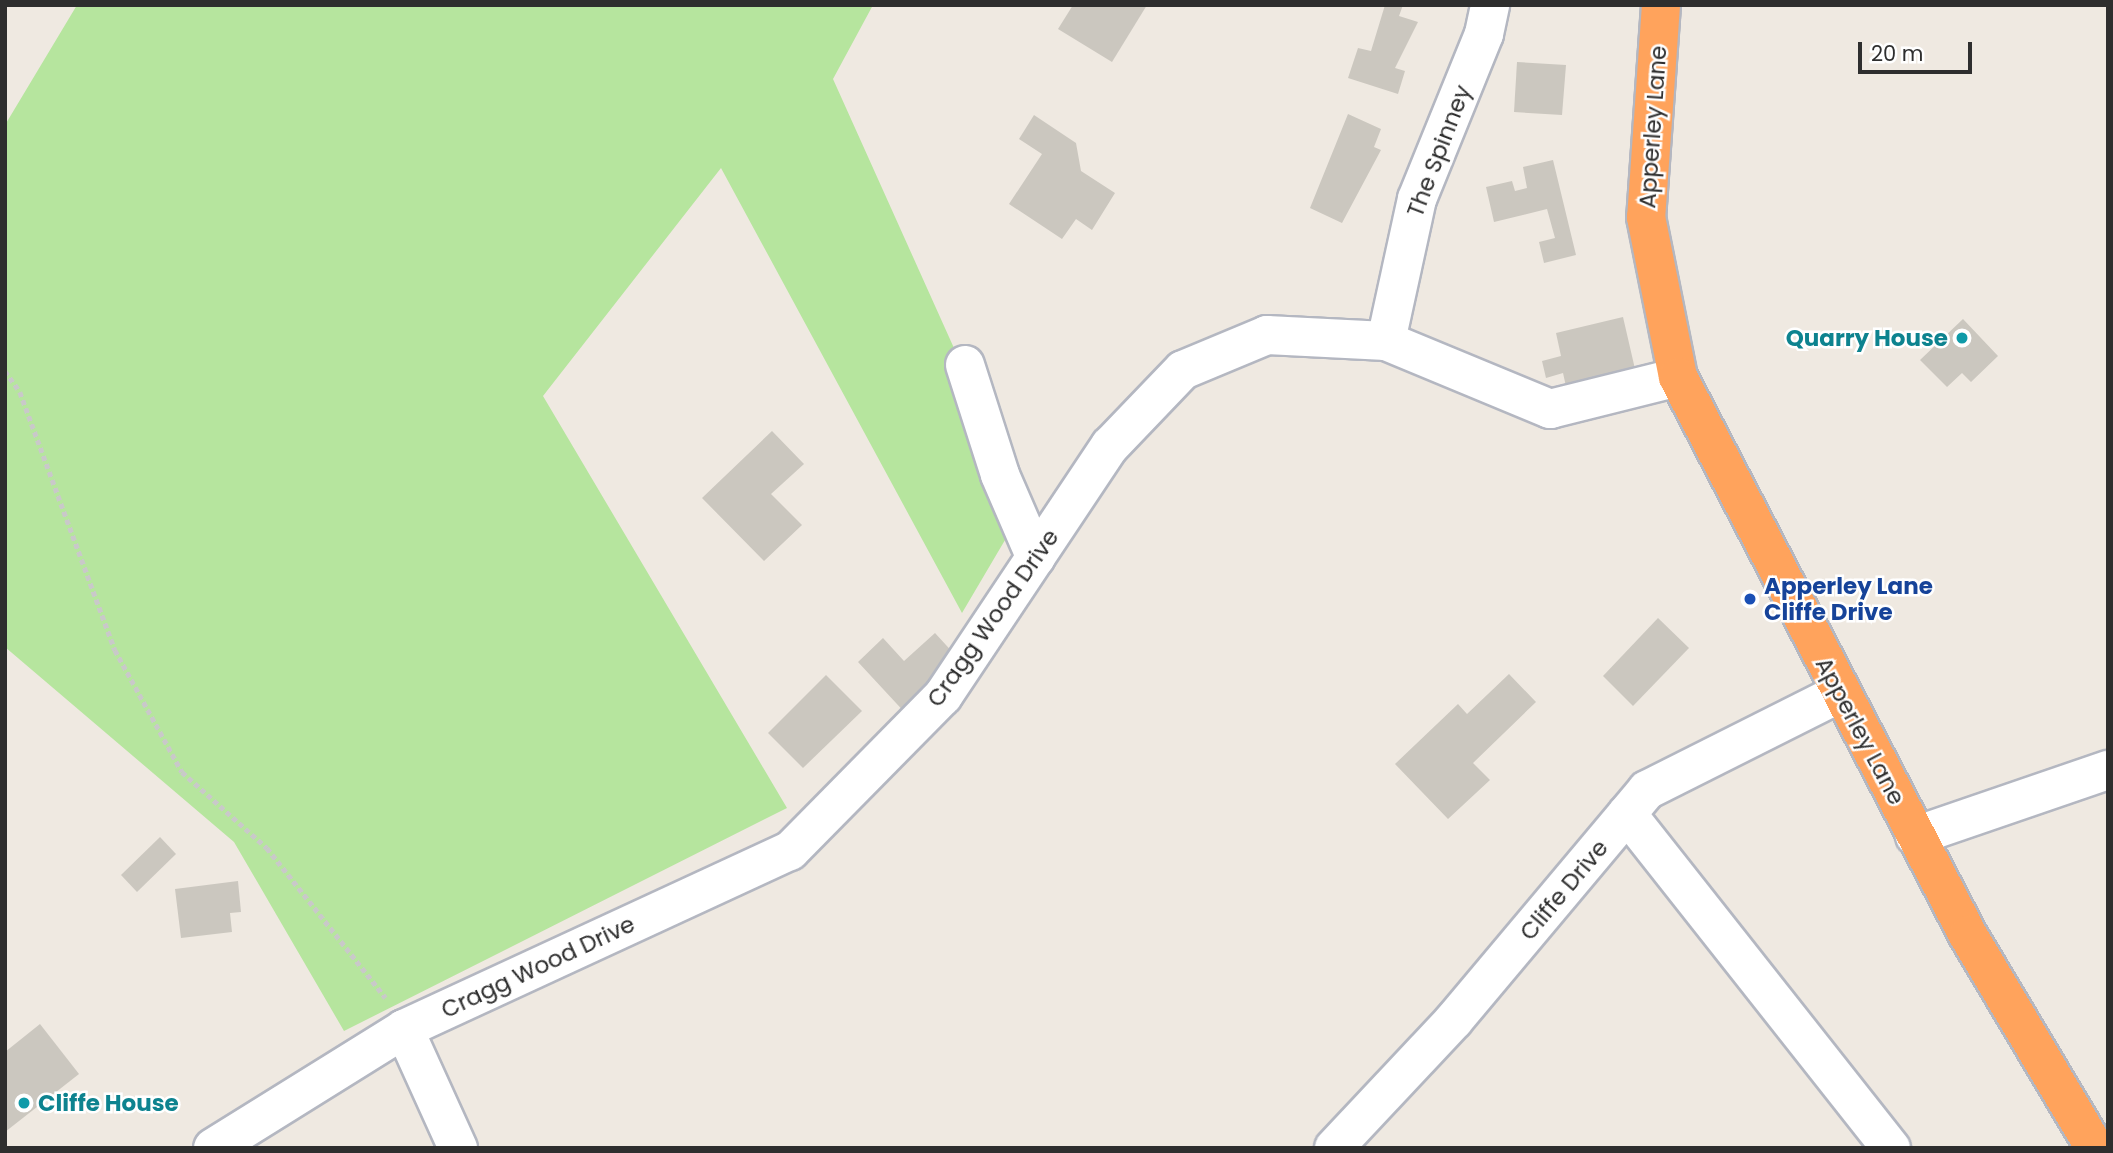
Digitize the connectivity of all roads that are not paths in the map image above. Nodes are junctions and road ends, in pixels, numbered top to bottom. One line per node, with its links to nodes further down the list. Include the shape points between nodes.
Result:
1 (1490, 5): 3 (street, The Spinney, via 1484,34 1417,199)
2 (1661, 5): 5 (highway, Apperley Lane, via 1647,217)
3 (1386, 341): 5 (street, Cragg Wood Drive, via 1549,409); 6 (street, Cragg Wood Drive, via 1267,335 1183,370 1110,446)
4 (965, 365): 6 (street, via 1000,475)
5 (1678, 377): 7 (highway, Apperley Lane)
6 (1036, 558): 11 (street, Cragg Wood Drive, via 943,696 790,851)
7 (1840, 692): 9 (street, Cliffe Drive, via 1647,790); 10 (highway, Apperley Lane)
8 (2108, 770): 10 (street)
9 (1627, 814): 14 (street, Cliffe Drive, via 1454,1020); 15 (street)
10 (1915, 836): 16 (highway, Apperley Lane)
11 (404, 1028): 12 (street, Cragg Wood Drive); 13 (street)
12 (213, 1148)
13 (458, 1148)
14 (1334, 1148)
15 (1891, 1148)
16 (2095, 1148)

